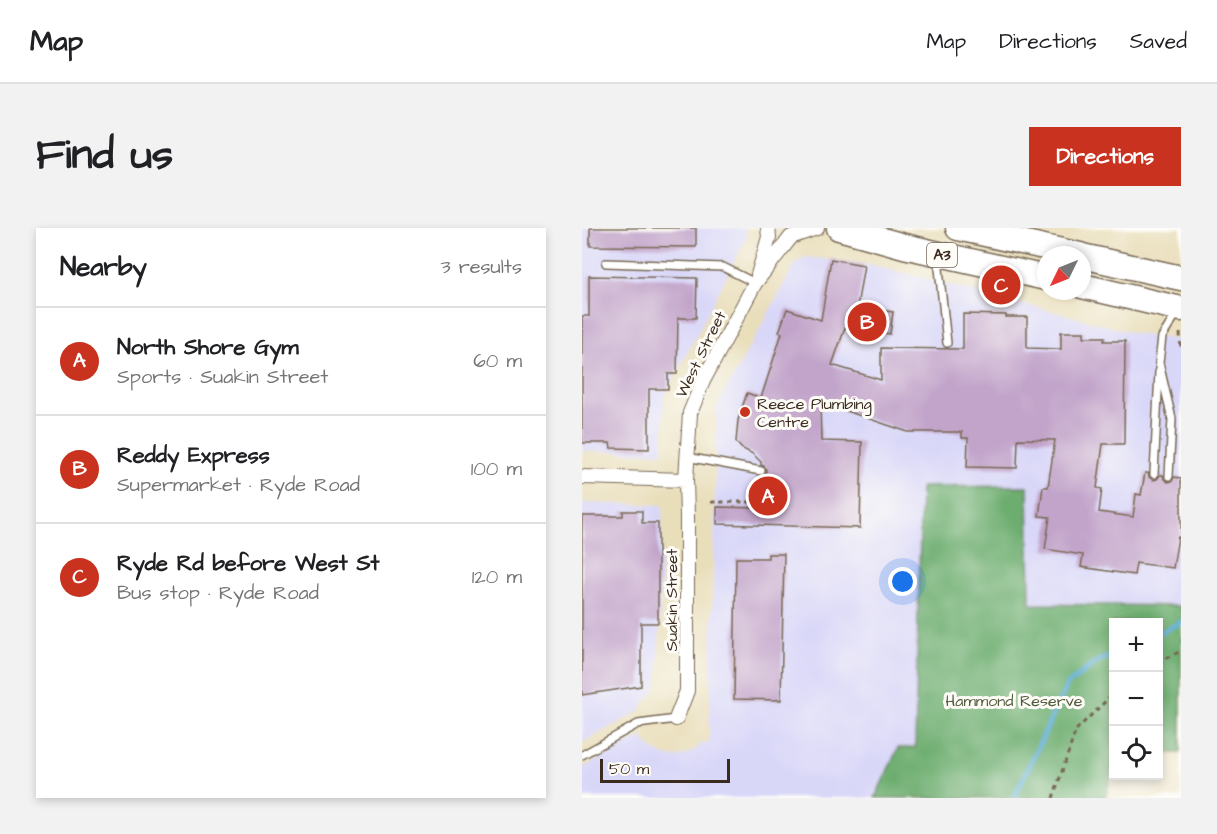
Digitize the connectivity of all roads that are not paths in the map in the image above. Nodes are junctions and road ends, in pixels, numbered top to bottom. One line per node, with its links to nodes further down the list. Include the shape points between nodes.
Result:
1 (768, 228): 11 (street, West Street, via 769,237)
2 (817, 228): 11 (street, West Street, via 791,237)
3 (839, 228): 6 (highway, A3)
4 (958, 228): 5 (highway, A3)
5 (1040, 246)
6 (937, 253): 9 (highway, A3); 14 (lane)
7 (1091, 257): 10 (highway, A3)
8 (606, 263): 11 (lane, via 723,267)
9 (1037, 276)
10 (1181, 278)
11 (755, 283): 16 (street, West Street, via 690,413)
12 (1091, 288): 13 (highway)
13 (1180, 308): 15 (lane, via 1162,338)
14 (947, 344)
15 (1160, 363): 18 (lane); 19 (lane, via 1172,419)
16 (687, 457): 17 (lane); 21 (street, West Street)
17 (761, 471)
18 (1154, 474)
19 (1169, 476)
20 (582, 477): 21 (street)
21 (686, 480): 22 (street, Suakin Street, via 687,691)
22 (676, 719): 23 (lane, via 638,724)
23 (582, 755)

